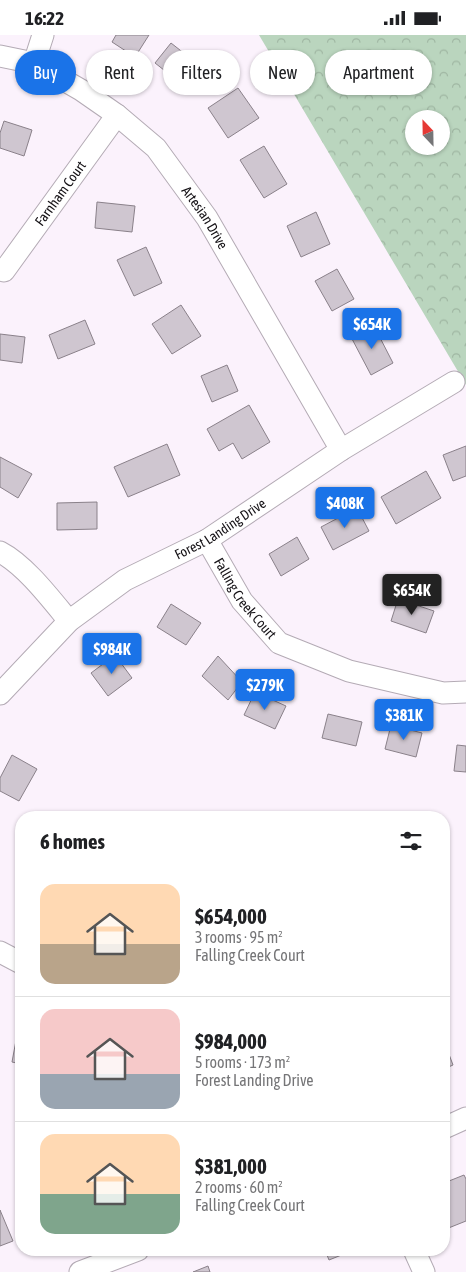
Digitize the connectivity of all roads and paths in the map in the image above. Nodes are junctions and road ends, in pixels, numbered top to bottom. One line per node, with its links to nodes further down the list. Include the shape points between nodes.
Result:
1 (43, 35): 2 (street)
2 (38, 50)
3 (0, 56): 4 (street, Artesian Drive)
4 (15, 59)
5 (76, 88): 6 (street, Artesian Drive)
6 (117, 115): 7 (street, Farnham Court); 9 (street, Artesian Drive, via 156,148 207,218)
7 (4, 271)
8 (454, 382): 9 (street, Forest Landing Drive)
9 (341, 451): 10 (street, Forest Landing Drive)
10 (207, 540): 12 (street, Forest Landing Drive, via 125,580); 13 (street, Falling Creek Court, via 242,601 279,643 349,671 443,693)
11 (0, 552): 12 (street, via 40,586)
12 (69, 621): 14 (street, Forest Landing Drive)
13 (466, 692)
14 (0, 694)
15 (0, 952): 16 (street)
16 (15, 960)
17 (466, 1119): 18 (street)
18 (450, 1126)
19 (131, 1256): 21 (street)
20 (417, 1256): 23 (street)
21 (120, 1265): 22 (street)
22 (80, 1272)
23 (424, 1272)

